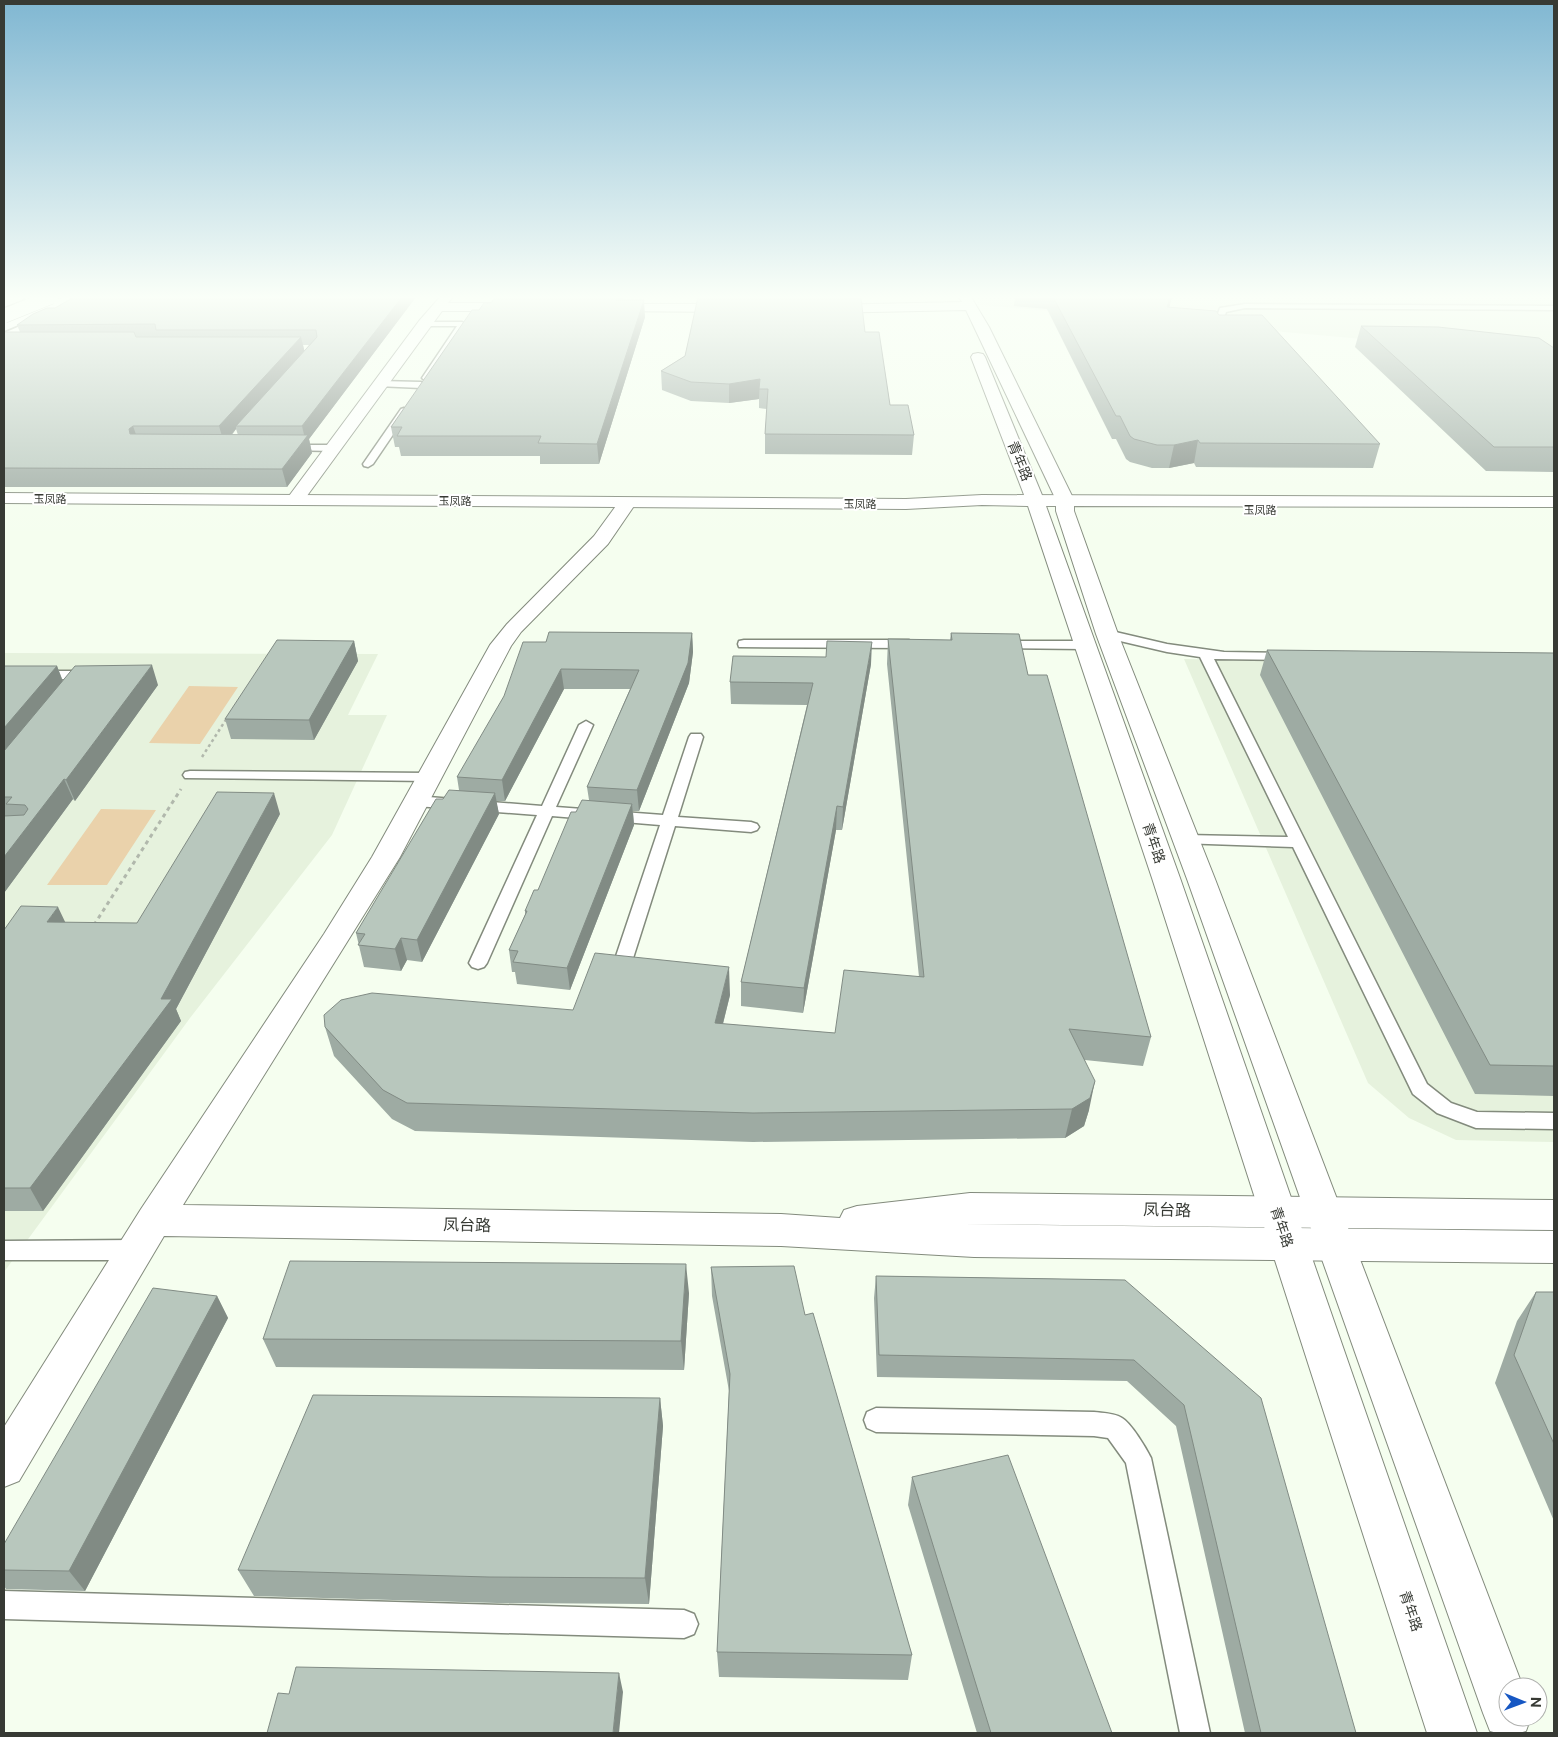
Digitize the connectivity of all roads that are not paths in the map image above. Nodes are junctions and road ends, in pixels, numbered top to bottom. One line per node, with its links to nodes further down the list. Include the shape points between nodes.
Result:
1 (384, 378): 5 (main road)
2 (425, 378): 6 (lane)
3 (990, 378): 14 (main road, 青年路)
4 (1002, 378): 14 (main road, 青年路)
5 (380, 384): 6 (lane); 8 (main road)
6 (416, 392): 9 (lane)
7 (276, 448): 8 (lane)
8 (334, 448): 11 (main road)
9 (368, 464)
10 (4, 498): 11 (main road, 玉凤路)
11 (296, 500): 12 (main road, 玉凤路)
12 (627, 502): 14 (main road, 玉凤路, via 906,504 982,511); 27 (main road, via 601,540 501,645)
13 (1554, 502): 14 (main road, 玉凤路)
14 (1051, 506): 15 (main road, 玉凤路); 16 (main road, 青年路)
15 (1554, 511)
16 (1096, 639): 19 (lane); 20 (lane); 31 (main road, 青年路); 38 (main road, 青年路, via 1166,878)
17 (744, 644): 18 (lane)
18 (919, 644)
19 (987, 645)
20 (1205, 653): 21 (lane); 32 (lane)
21 (1302, 656)
22 (4, 675): 23 (lane, via 82,675)
23 (70, 690)
24 (586, 725): 28 (lane)
25 (696, 737): 29 (lane)
26 (190, 775): 27 (lane)
27 (423, 789): 28 (lane); 37 (main road, via 334,941)
28 (547, 811): 29 (lane); 33 (lane)
29 (669, 821): 30 (lane); 34 (lane)
30 (751, 827)
31 (1186, 840): 32 (lane); 39 (main road, 青年路)
32 (1298, 842): 35 (lane, via 1420,1089 1444,1108 1476,1120)
33 (478, 963)
34 (619, 974)
35 (1554, 1121)
36 (1554, 1215): 39 (main road, 凤台路)
37 (154, 1220): 38 (main road, 凤台路, via 781,1230 974,1241); 41 (main road)
38 (1282, 1228): 39 (main road, 凤台路); 49 (main road, 青年路)
39 (1330, 1228): 40 (main road, 凤台路); 47 (main road, 青年路)
40 (1554, 1247)
41 (135, 1250): 42 (lane); 44 (main road)
42 (4, 1251)
43 (876, 1420): 48 (lane, via 1115,1427 1138,1458)
44 (4, 1466)
45 (4, 1605): 46 (lane)
46 (684, 1624)
47 (1498, 1685)
48 (1195, 1733)
49 (1452, 1733)

